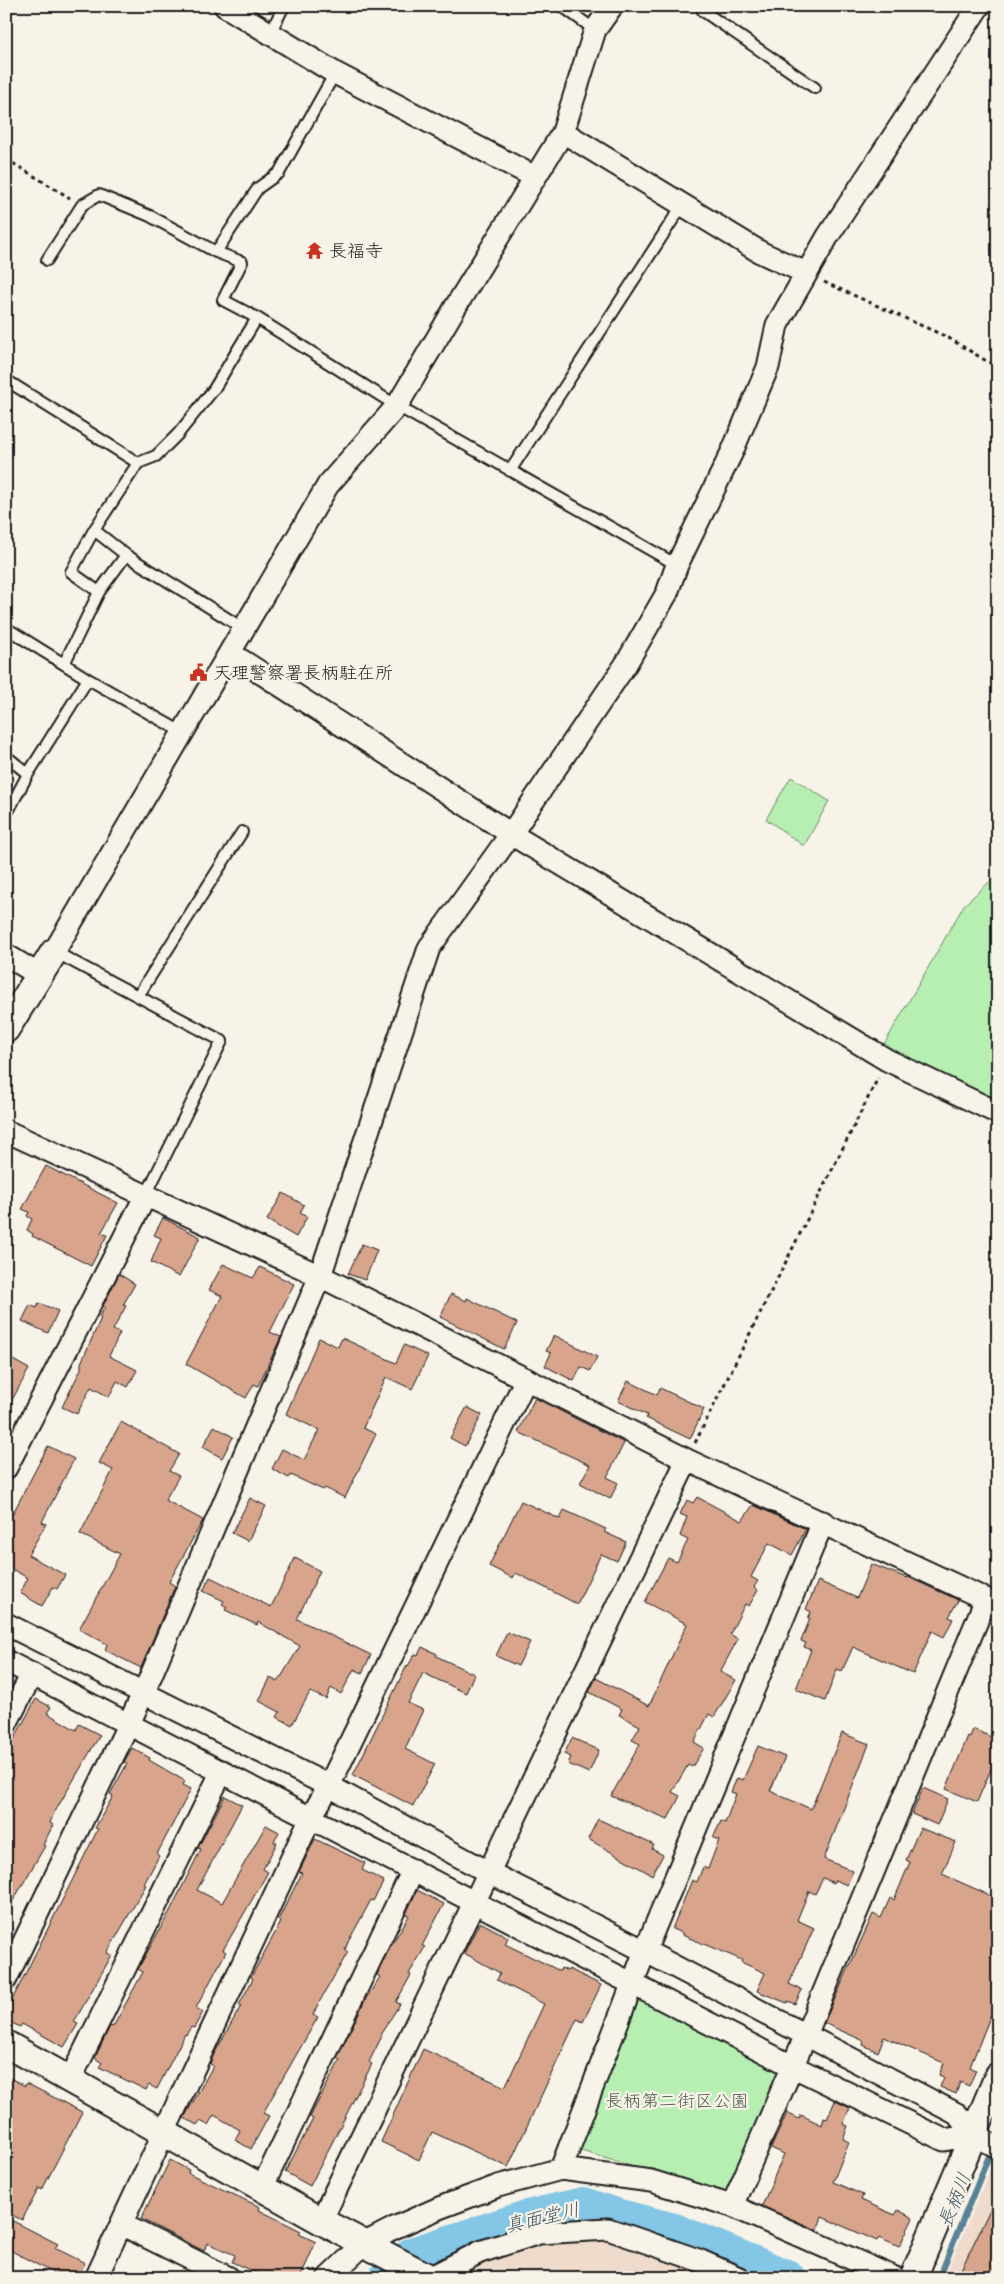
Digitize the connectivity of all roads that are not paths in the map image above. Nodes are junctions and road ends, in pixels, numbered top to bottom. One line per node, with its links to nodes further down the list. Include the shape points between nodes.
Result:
1 (224, 6): 8 (street)
2 (284, 6): 8 (lane)
3 (562, 6): 7 (lane)
4 (612, 6): 7 (street)
5 (704, 6): 10 (lane, via 703,12)
6 (979, 6): 16 (street)
7 (595, 30): 11 (street)
8 (270, 33): 9 (street)
9 (335, 73): 12 (street); 14 (lane, via 279,173 258,188)
10 (815, 88)
11 (563, 132): 12 (street); 13 (street)
12 (535, 177): 19 (street)
13 (683, 204): 16 (street, via 760,252); 21 (lane)
14 (216, 252): 15 (lane, via 150,216 99,195 82,205); 17 (lane, via 242,262 223,300)
15 (47, 260)
16 (806, 274): 24 (street, via 777,325 768,367 732,452)
17 (257, 318): 19 (lane); 20 (lane, via 214,389 184,426 156,456)
18 (6, 380): 20 (lane)
19 (397, 406): 21 (lane); 27 (street, via 328,484)
20 (138, 463): 22 (lane)
21 (510, 471): 24 (lane)
22 (94, 530): 23 (lane); 25 (lane, via 71,572)
23 (126, 555): 25 (lane); 27 (lane)
24 (677, 565): 36 (street, via 667,593 626,664)
25 (99, 592): 29 (lane)
26 (6, 628): 29 (lane)
27 (244, 629): 28 (street)
28 (230, 653): 31 (street); 36 (street)
29 (64, 664): 30 (lane)
30 (88, 679): 31 (lane); 33 (lane)
31 (182, 732): 37 (street)
32 (6, 756): 33 (lane)
33 (28, 774): 34 (lane)
34 (6, 815)
35 (242, 832): 40 (lane)
36 (511, 834): 42 (street, via 887,1060); 45 (street, via 429,948)
37 (54, 952): 39 (street); 40 (lane)
38 (6, 955): 39 (street)
39 (39, 975): 41 (street)
40 (138, 996): 44 (lane, via 222,1041)
41 (6, 1029)
42 (998, 1113)
43 (6, 1131): 44 (street)
44 (146, 1195): 45 (street); 48 (street)
45 (320, 1276): 46 (street); 54 (street)
46 (526, 1379): 47 (street); 58 (street)
47 (687, 1460): 49 (street); 61 (street)
48 (6, 1468)
49 (823, 1522): 50 (street); 63 (street)
50 (992, 1602): 66 (street)
51 (6, 1624): 54 (street)
52 (6, 1661): 53 (street)
53 (32, 1674): 55 (street); 56 (street)
54 (144, 1692): 56 (street); 58 (street)
55 (6, 1724)
56 (128, 1724): 57 (street); 64 (street)
57 (222, 1771): 59 (street); 70 (street)
58 (329, 1786): 59 (street); 61 (street)
59 (311, 1817): 60 (street); 71 (street)
60 (413, 1870): 62 (street); 75 (street)
61 (488, 1872): 62 (street); 63 (street)
62 (474, 1901): 65 (street); 77 (street)
63 (645, 1951): 65 (street); 66 (street)
64 (6, 1979)
65 (632, 1984): 68 (street); 74 (street)
66 (806, 2035): 68 (street); 72 (street, via 957,2114)
67 (6, 2044): 70 (street)
68 (792, 2066): 72 (street, via 944,2140); 76 (street)
69 (998, 2076): 72 (street)
70 (70, 2080): 71 (street)
71 (162, 2133): 75 (street); 78 (street)
72 (973, 2135): 73 (street); 86 (street)
73 (998, 2147)
74 (562, 2169): 76 (street, via 651,2181); 79 (street, via 498,2186 440,2208)
75 (262, 2188): 77 (street)
76 (732, 2206): 85 (street)
77 (321, 2221): 79 (street)
78 (121, 2224): 81 (street); 82 (street)
79 (371, 2246): 80 (street); 83 (street)
80 (428, 2277): 84 (street, via 480,2252 539,2233 608,2229 701,2261)
81 (96, 2278)
82 (229, 2278)
83 (328, 2278)
84 (739, 2278)
85 (895, 2278)
86 (913, 2278)

